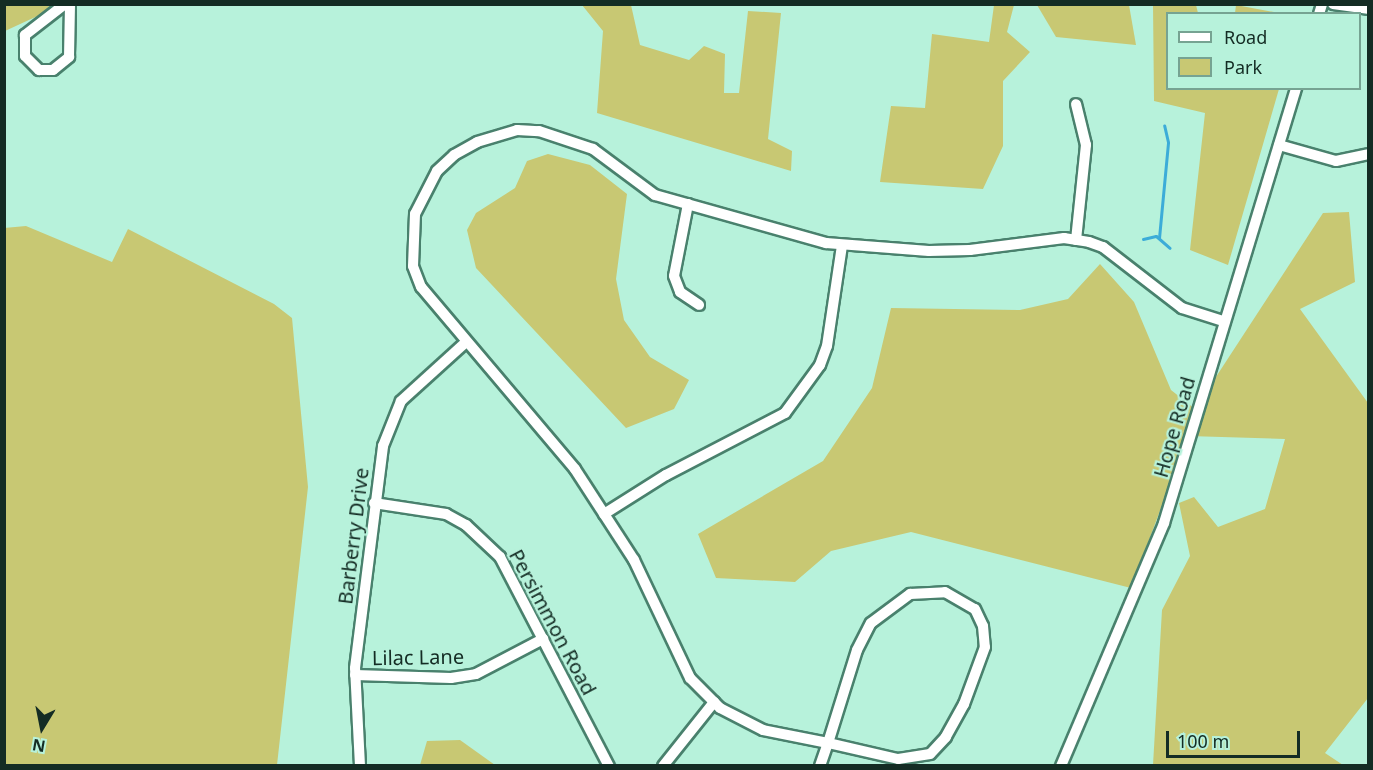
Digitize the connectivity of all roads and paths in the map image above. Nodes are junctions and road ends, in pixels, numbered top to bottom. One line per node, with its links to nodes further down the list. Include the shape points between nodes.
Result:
1 (68, 4): 1 (street, via 25,34 25,56 39,70 52,70 69,57)
2 (1333, 4): 3 (street)
3 (1368, 9)
4 (1295, 90): 6 (street, Hope Road)
5 (1077, 104): 9 (street, via 1086,145)
6 (1279, 146): 7 (street, via 1336,161); 12 (street, Hope Road)
7 (1368, 154)
8 (688, 204): 10 (street); 11 (street, via 674,276 680,292); 13 (street, via 641,188 593,149 539,131 517,130 498,135 454,155 424,192 415,214 413,266 437,310)
9 (1076, 240): 10 (street, via 1064,238 970,250); 12 (street, via 1103,247 1182,308)
10 (842, 246): 15 (street, via 827,346 820,365 785,413 666,475)
11 (699, 305)
12 (1223, 321): 24 (street, Hope Road, via 1164,523)
13 (466, 342): 14 (street, Barberry Drive, via 401,401 383,446); 15 (street, via 554,440)
14 (374, 503): 16 (street, Persimmon Road, via 429,509 466,525 500,557); 17 (street, Barberry Drive)
15 (604, 514): 18 (street, via 633,560 690,678)
16 (543, 639): 17 (street, Lilac Lane, via 476,674 451,678); 20 (street, Persimmon Road)
17 (356, 675): 21 (street, Barberry Drive)
18 (714, 702): 19 (street, via 763,730); 22 (street)
19 (828, 743): 19 (street, via 857,651 871,623 910,594 945,592 975,609 983,626 985,647 964,704 946,736 930,754 898,759); 23 (street)
20 (604, 764)
21 (360, 765)
22 (663, 765)
23 (820, 765)
24 (1061, 765)

